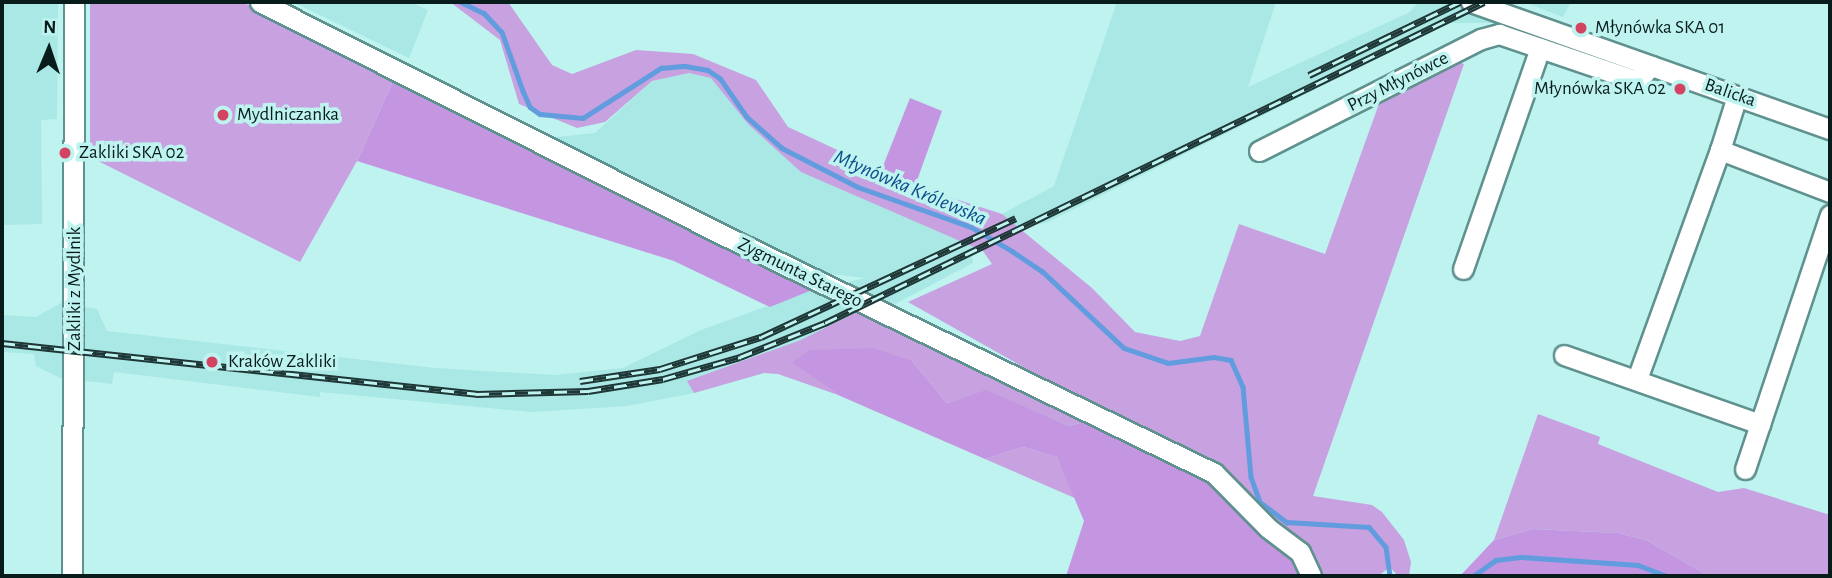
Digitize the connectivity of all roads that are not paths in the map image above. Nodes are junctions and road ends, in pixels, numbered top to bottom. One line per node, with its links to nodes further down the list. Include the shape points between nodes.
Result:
1 (74, 2): 17 (street, Zakliki z Mydlnik)
2 (260, 2): 18 (street, Zygmunta Starego, via 721,234 1214,474 1268,528 1300,552)
3 (1471, 2): 5 (street, Balicka)
4 (1540, 48): 5 (street, Przy Młynówce, via 1637,81); 9 (street, Przy Młynówce, via 1499,34 1481,39); 12 (street)
5 (1651, 66): 6 (street, Balicka)
6 (1737, 96): 7 (street, Balicka); 8 (street)
7 (1830, 129)
8 (1720, 150): 10 (street); 14 (street)
9 (1259, 151)
10 (1830, 192)
11 (1830, 215): 15 (street)
12 (1463, 269)
13 (1564, 355): 14 (street)
14 (1637, 379): 15 (street)
15 (1760, 424): 16 (street)
16 (1745, 469)
17 (72, 576)
18 (1311, 576)

